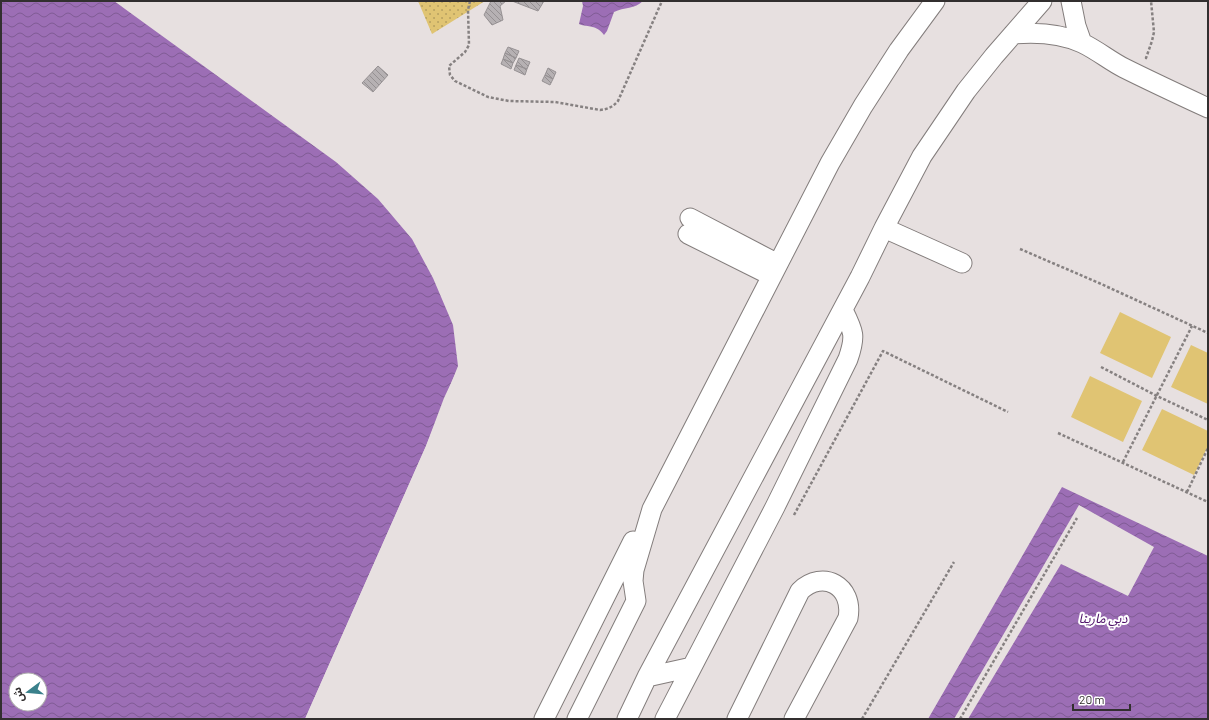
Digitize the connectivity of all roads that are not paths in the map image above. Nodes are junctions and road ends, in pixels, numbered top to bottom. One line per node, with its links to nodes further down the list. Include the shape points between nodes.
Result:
1 (935, 1): 10 (street, via 899,50 830,162)
2 (1042, 1): 4 (street)
3 (1071, 1): 5 (street)
4 (1013, 34): 5 (street, via 1048,34 1066,37); 8 (street, via 966,91 922,156)
5 (1082, 44): 6 (street, via 1114,63)
6 (1208, 108)
7 (689, 226): 10 (street)
8 (884, 228): 9 (street); 11 (street)
9 (962, 263)
10 (775, 270): 12 (street)
11 (843, 310): 13 (street, via 854,333 848,359); 14 (street)
12 (652, 509): 15 (street); 16 (street, via 634,570 636,601)
13 (692, 667): 14 (street); 18 (street)
14 (647, 677): 17 (street)
15 (544, 719)
16 (577, 719)
17 (627, 719)
18 (665, 719)
19 (737, 719): 20 (street, via 800,591 812,582 835,584 846,595 848,618)
20 (794, 719)

